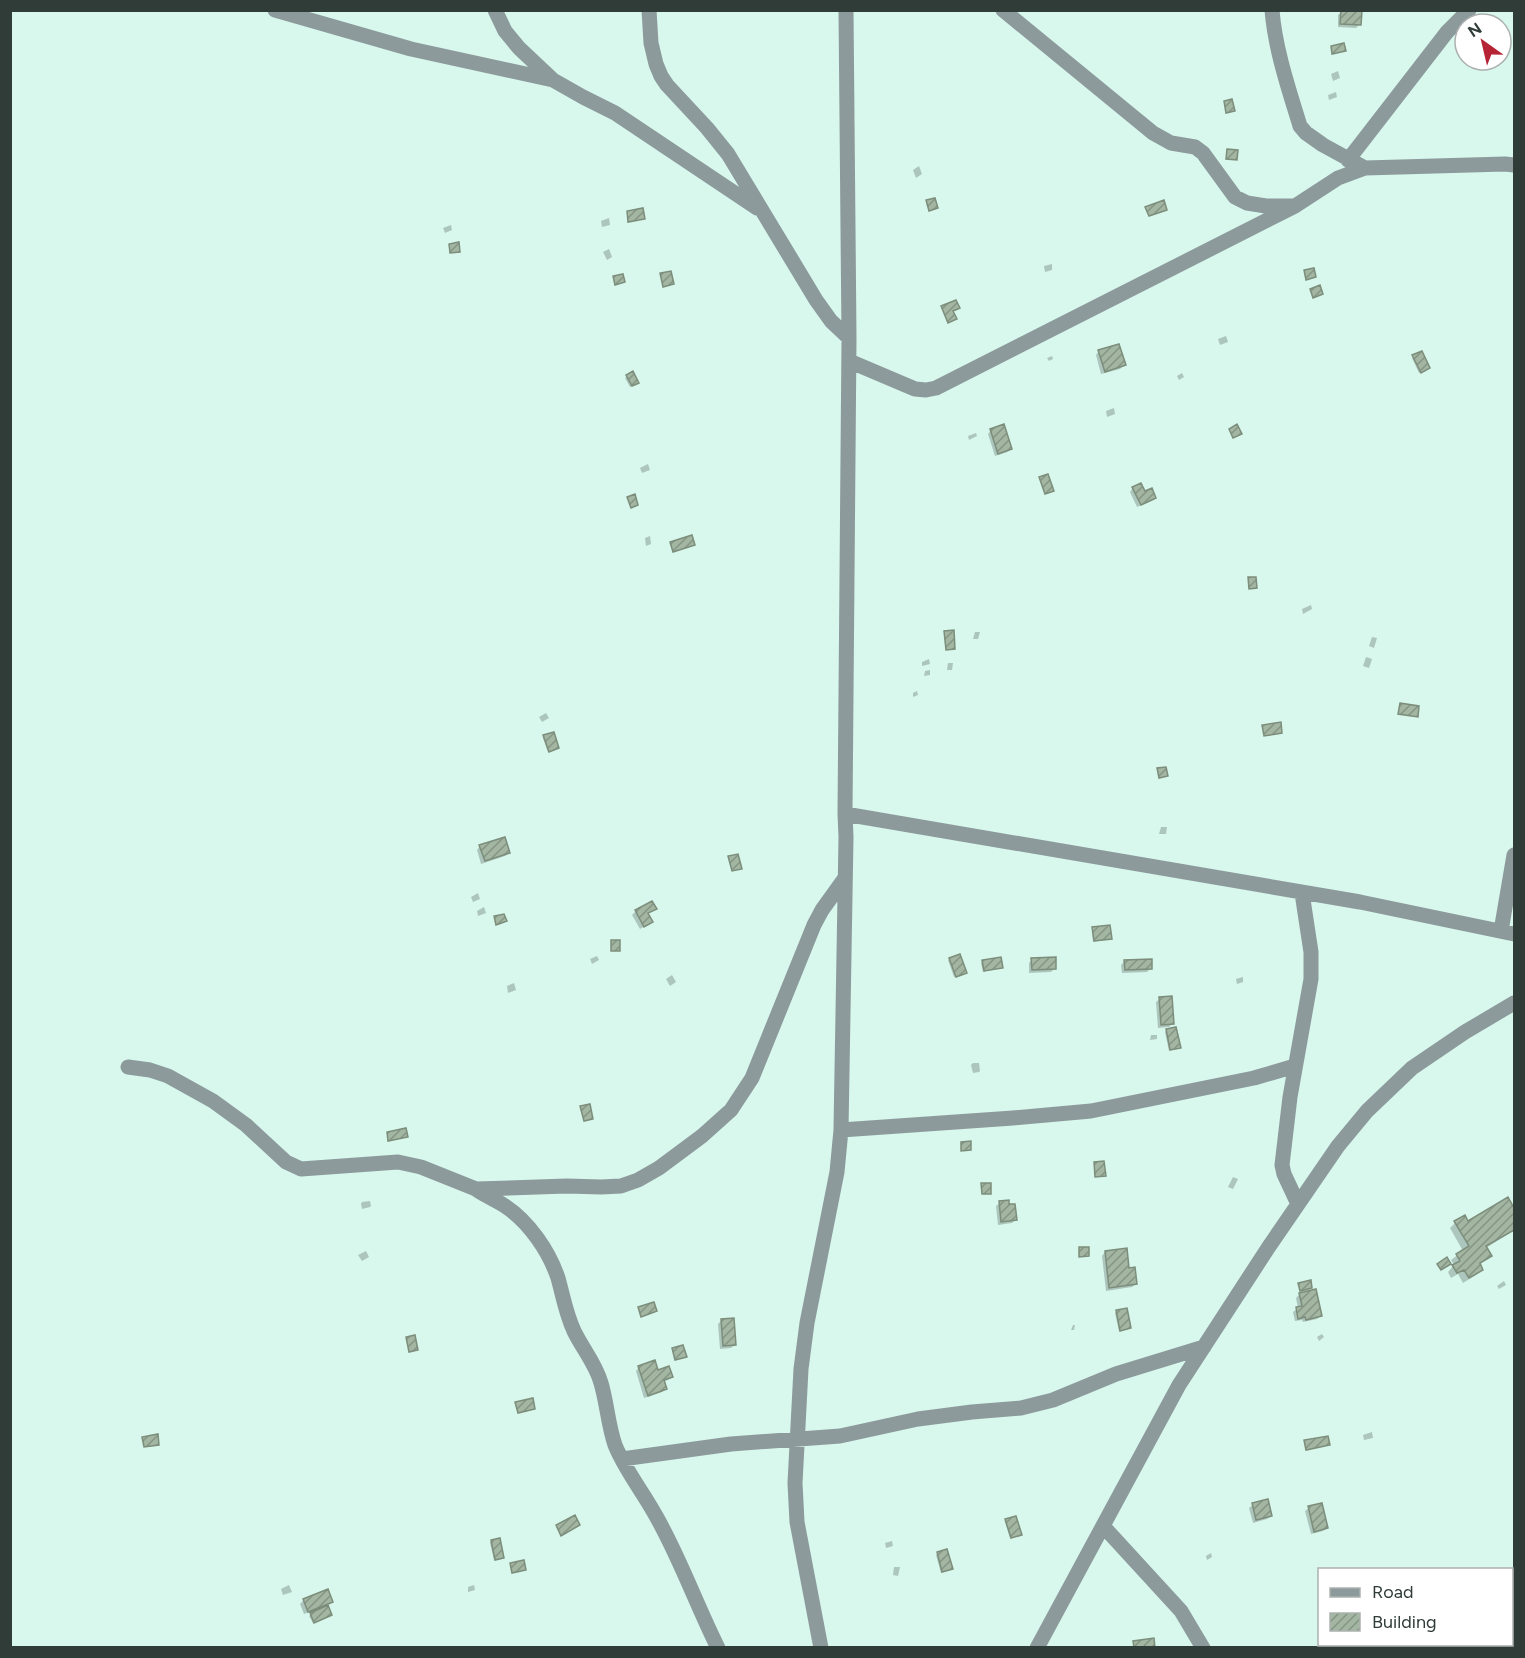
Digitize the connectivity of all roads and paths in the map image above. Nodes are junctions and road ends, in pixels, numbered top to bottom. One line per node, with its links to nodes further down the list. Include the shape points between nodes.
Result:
1 (275, 10): 8 (street, via 411,49)
2 (495, 10): 8 (street, via 519,48)
3 (649, 10): 13 (street, via 651,43 661,76 728,154)
4 (846, 10): 14 (street)
5 (1003, 10): 12 (street, via 1153,133 1203,153 1235,197 1266,206)
6 (1272, 10): 9 (street, via 1300,126)
7 (1469, 10): 9 (street, via 1440,40)
8 (553, 80): 13 (street, via 615,113)
9 (1348, 160): 11 (street)
10 (1515, 165): 11 (street)
11 (1365, 168): 12 (street, via 1338,178)
12 (1295, 206): 15 (street, via 936,388 915,389)
13 (762, 211): 14 (street, via 816,300)
14 (849, 338): 15 (street)
15 (849, 361): 16 (street)
16 (845, 814): 18 (street); 19 (street)
17 (1515, 855): 20 (street)
18 (845, 878): 24 (street); 25 (street, via 814,925 752,1078 731,1110 702,1136 659,1168 621,1186)
19 (1302, 893): 20 (street); 22 (street, via 1311,971)
20 (1508, 933)
21 (1515, 1003): 26 (street, via 1412,1068 1367,1111)
22 (1295, 1066): 24 (street, via 1090,1111); 26 (street, via 1282,1165)
23 (128, 1067): 25 (street, via 168,1076 213,1101 286,1162 301,1169 398,1162 421,1167)
24 (841, 1130): 28 (street, via 837,1172 807,1323)
25 (476, 1190): 29 (street, via 506,1207 546,1251 574,1332 601,1382 612,1435)
26 (1299, 1204): 27 (street)
27 (1204, 1347): 28 (street, via 1028,1407 918,1419 840,1436); 30 (street, via 1179,1385)
28 (798, 1438): 29 (street); 32 (street, via 797,1522)
29 (622, 1459): 31 (street, via 656,1514)
30 (1103, 1526): 33 (street); 34 (street, via 1181,1611)
31 (718, 1647)
32 (821, 1647)
33 (1037, 1647)
34 (1203, 1647)

